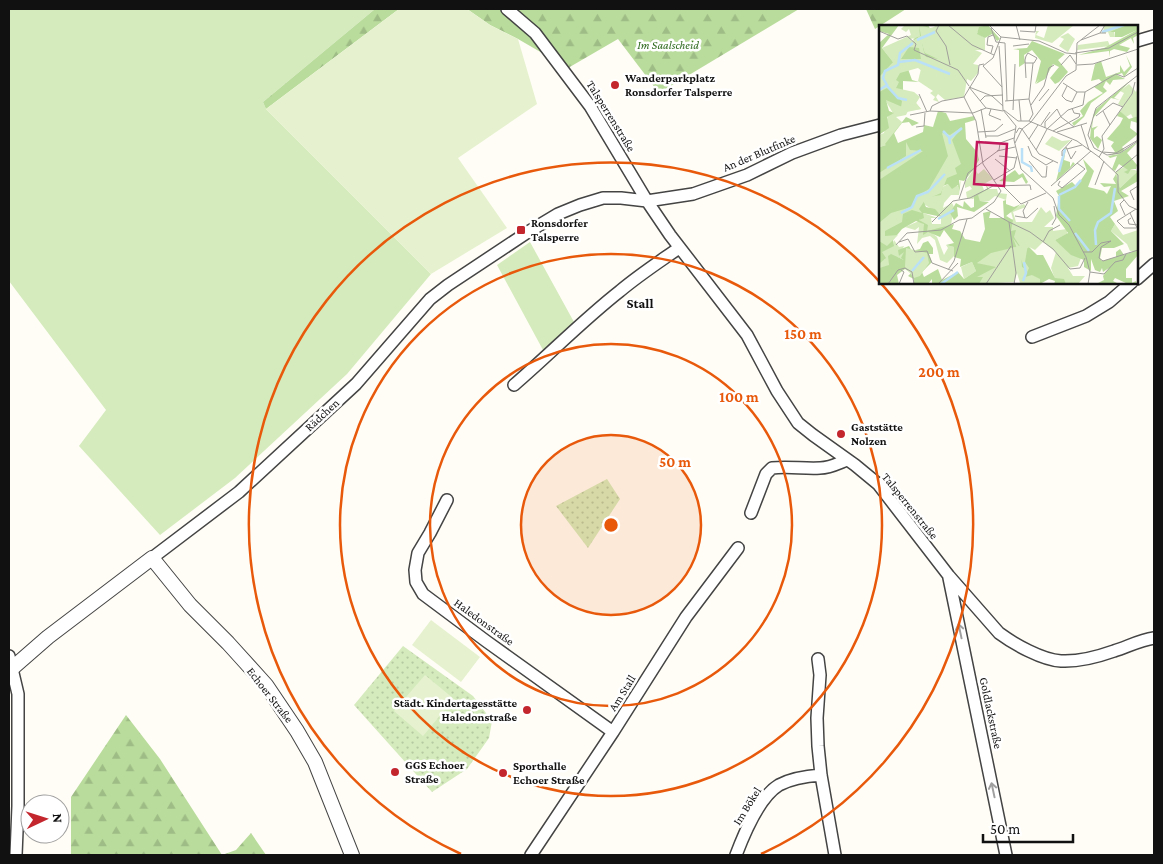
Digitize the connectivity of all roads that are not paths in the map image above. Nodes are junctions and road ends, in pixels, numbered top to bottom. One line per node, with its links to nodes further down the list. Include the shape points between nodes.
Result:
1 (507, 9): 5 (street, Talsperrenstraße, via 535,33 570,78)
2 (1154, 36): 3 (street)
3 (1138, 42)
4 (879, 124): 5 (street, An der Blutfinke, via 792,153 747,175 693,194)
5 (647, 201): 6 (street, Talsperrenstraße); 16 (street, Rädchen, via 603,198 558,214 448,285 430,299 356,384 232,498)
6 (679, 248): 11 (street, via 620,291); 12 (street, Talsperrenstraße, via 747,335 798,423)
7 (1154, 264): 8 (street)
8 (1138, 277)
9 (1130, 284): 10 (street, via 1086,316)
10 (1032, 337)
11 (514, 385)
12 (847, 460): 14 (street, via 827,468 772,468 766,474); 17 (street, Talsperrenstraße, via 878,484)
13 (447, 500): 21 (street, Haledonstraße, via 418,553 416,582 424,594)
14 (751, 513)
15 (738, 548): 21 (street, Am Stall, via 686,618)
16 (152, 558): 20 (street, Rädchen); 25 (street, Echoer Straße, via 190,605 266,686 297,730 315,762)
17 (949, 576): 18 (street, Talsperrenstraße, via 999,633 1050,659 1087,659); 29 (street, Goldlackstraße, one-way to 17)
18 (1154, 638)
19 (818, 659): 22 (street, via 817,718)
20 (10, 665): 23 (street, via 18,694)
21 (614, 732): 26 (street, Am Stall)
22 (821, 775): 27 (street, Im Bökel, via 787,782 772,791 753,818); 28 (street)
23 (13, 806): 24 (street)
24 (16, 855)
25 (352, 855)
26 (531, 855)
27 (736, 855)
28 (835, 855)
29 (1006, 855)

